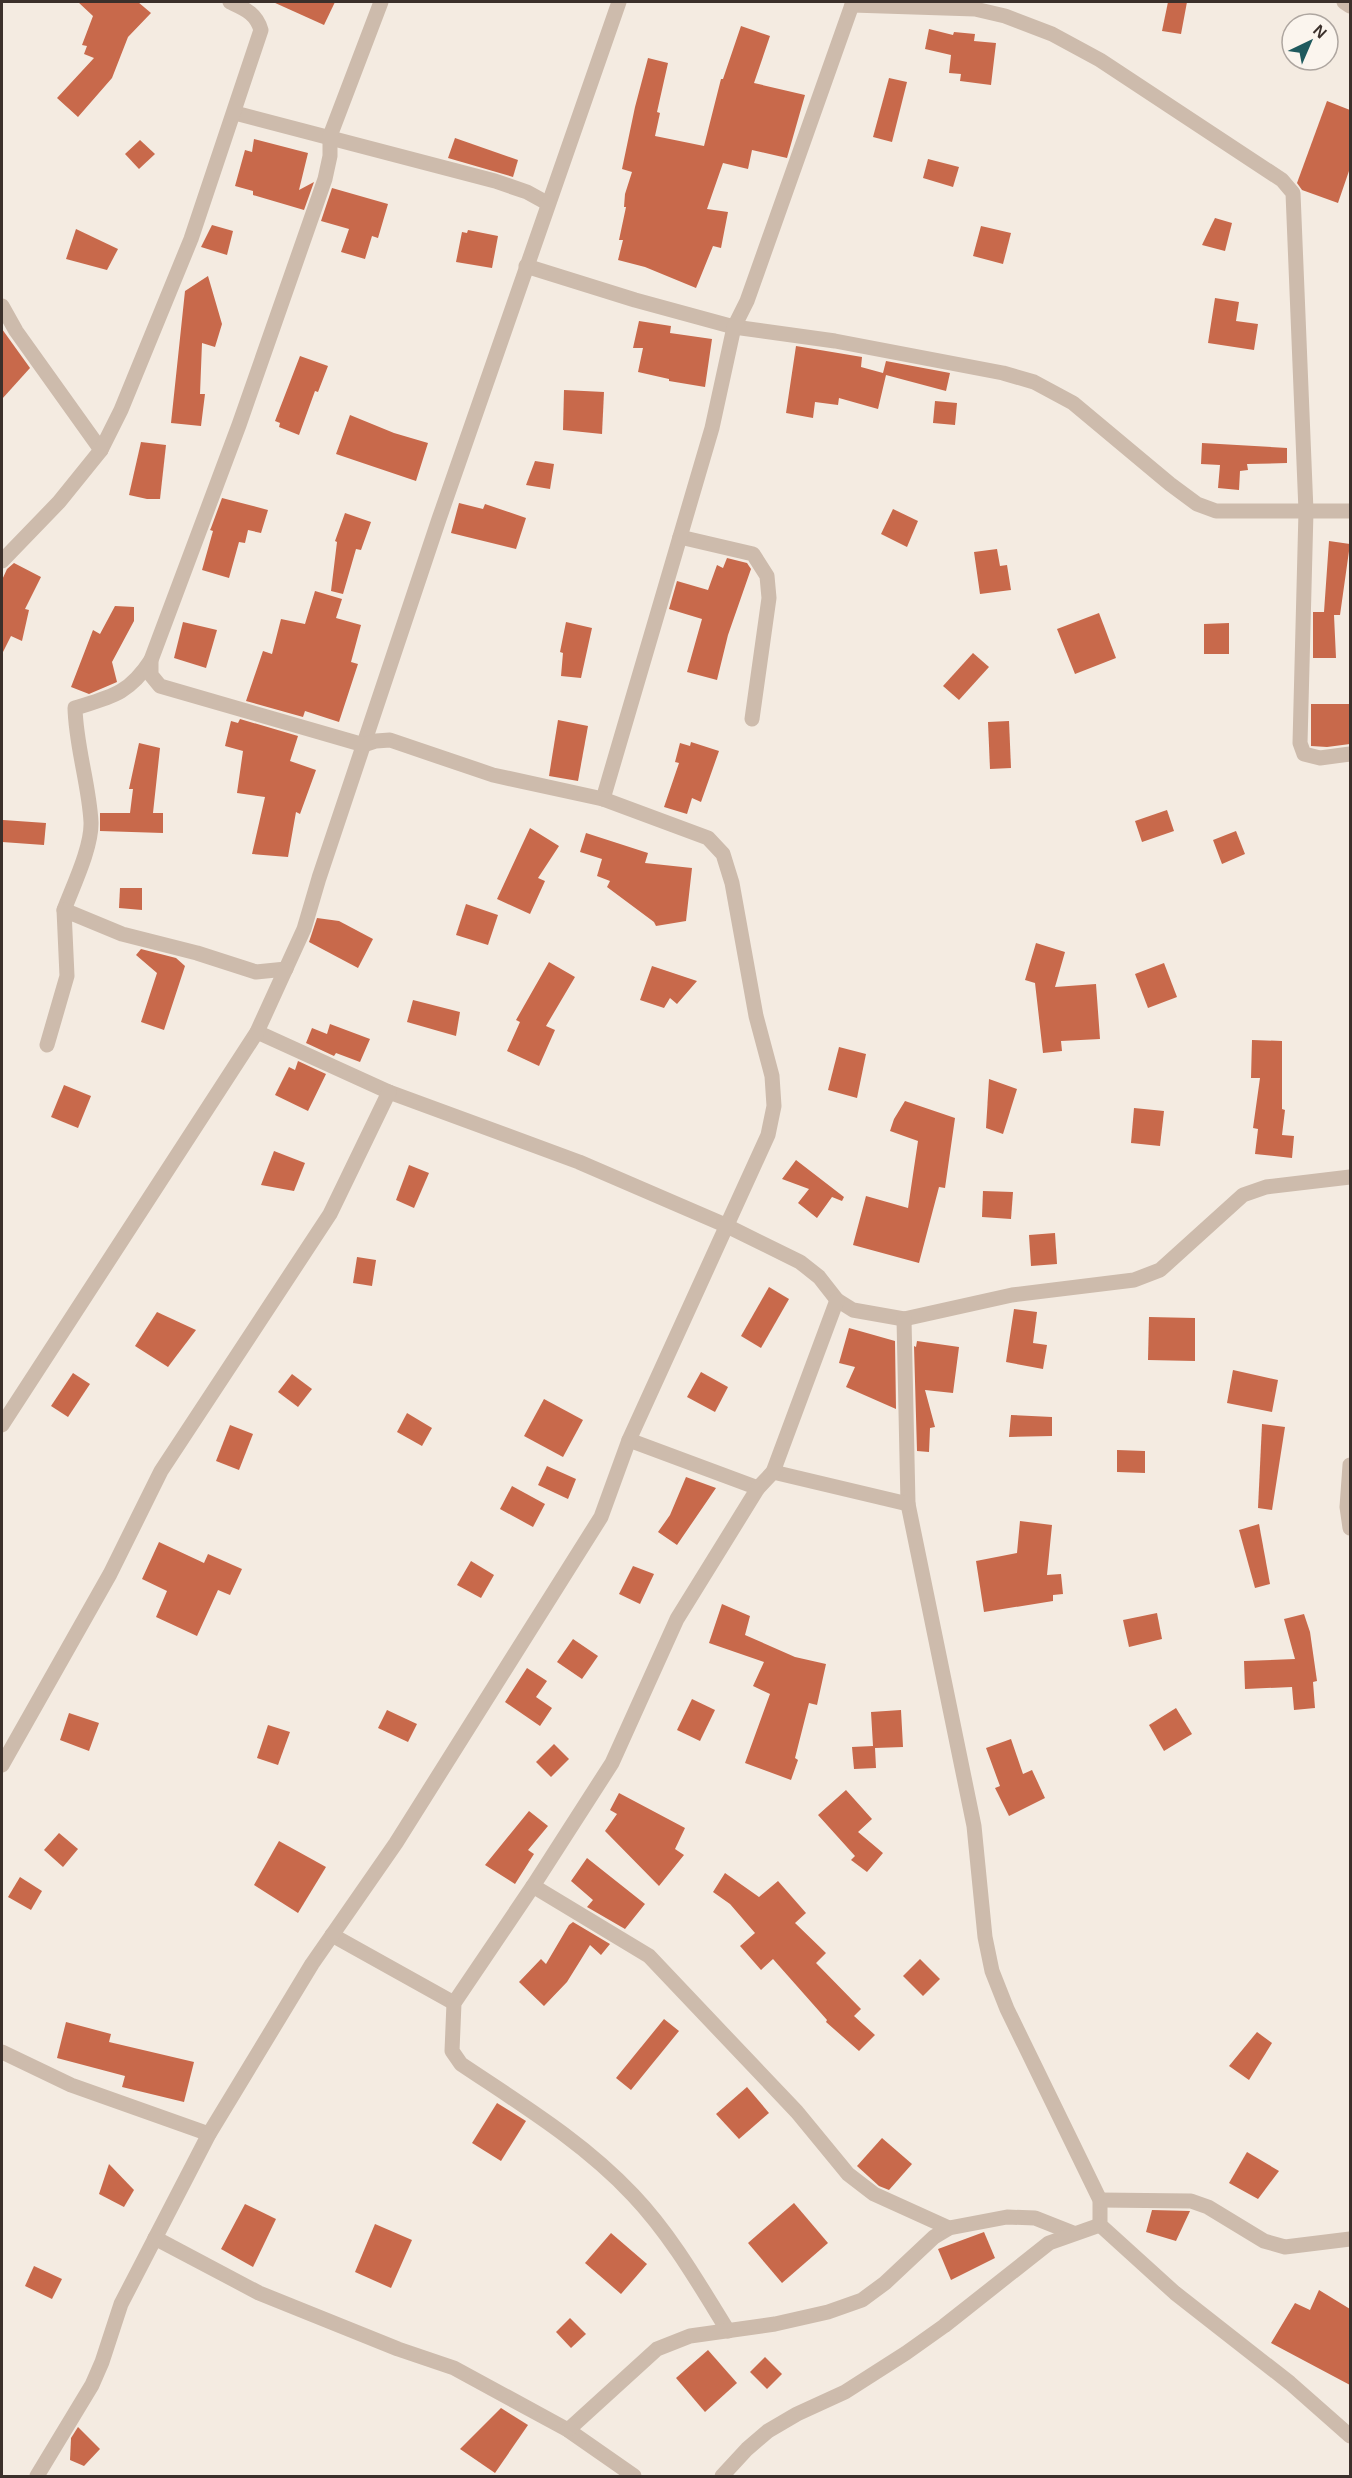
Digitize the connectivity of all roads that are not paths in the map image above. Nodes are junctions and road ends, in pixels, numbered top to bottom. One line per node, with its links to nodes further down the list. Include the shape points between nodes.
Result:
1 (231, 2): 7 (street, via 251,12 261,30)
2 (381, 2): 8 (street)
3 (619, 2): 9 (street)
4 (1344, 2): 6 (street)
5 (853, 3): 12 (street, via 747,301); 14 (street, via 975,9 1053,34 1100,60 1282,180 1293,193)
6 (1350, 6)
7 (235, 113): 8 (street); 13 (street, via 191,239 139,369)
8 (330, 136): 9 (street, via 495,181); 18 (street, via 325,179)
9 (548, 203): 10 (street)
10 (526, 266): 12 (street); 20 (street)
11 (2, 306): 13 (street)
12 (734, 327): 14 (street, via 835,341 1034,382 1073,403 1197,504 1216,511); 16 (street, via 712,428)
13 (101, 450): 17 (street, via 59,502)
14 (1306, 511): 15 (street); 21 (street, via 1300,743 1304,754 1320,758)
15 (1350, 511)
16 (680, 537): 19 (street, via 753,554 767,576 769,598); 22 (street)
17 (2, 561)
18 (151, 660): 20 (street, via 151,675 160,686); 23 (street, via 118,695 75,708 91,824 82,865)
19 (752, 719)
20 (364, 745): 22 (street, via 390,740 493,775); 24 (street, via 304,928)
21 (1350, 754)
22 (603, 799): 29 (street, via 708,838 723,854 732,882 756,1016 772,1076 774,1106 768,1135)
23 (64, 910): 24 (street, via 122,934 256,972); 26 (street, via 67,976)
24 (286, 969): 25 (street)
25 (257, 1032): 27 (street); 32 (street)
26 (47, 1045)
27 (388, 1092): 29 (street, via 579,1162); 39 (street, via 330,1214 161,1472 110,1575)
28 (1350, 1177): 31 (street, via 1266,1187 1243,1195 1160,1270 1134,1280 1012,1295)
29 (725, 1225): 30 (street, via 800,1262 819,1277); 33 (street)
30 (837, 1300): 31 (street, via 853,1310); 35 (street)
31 (904, 1319): 37 (street)
32 (2, 1425)
33 (629, 1440): 36 (street); 41 (street, via 601,1517 396,1842)
34 (1350, 1465): 38 (street)
35 (773, 1472): 36 (street); 37 (street)
36 (758, 1488): 40 (street, via 677,1620 612,1763)
37 (908, 1504): 45 (street, via 974,1826 992,1971)
38 (1350, 1528)
39 (2, 1765)
40 (532, 1886): 42 (street); 47 (street, via 649,1956 797,2112 848,2174 874,2194)
41 (332, 1935): 42 (street); 44 (street)
42 (454, 2003): 51 (street, via 452,2050 461,2064 559,2130 602,2165 634,2197 679,2253)
43 (2, 2052): 44 (street, via 71,2085)
44 (209, 2134): 49 (street)
45 (1100, 2200): 46 (street); 50 (street, via 1191,2201 1209,2207 1264,2241 1284,2247)
46 (1100, 2225): 48 (street); 53 (street, via 1175,2293 1290,2383)
47 (949, 2228): 48 (street, via 1007,2217 1035,2218); 51 (street, via 862,2300 786,2322)
48 (1073, 2233): 56 (street, via 1049,2243 906,2354 845,2392 768,2431)
49 (155, 2238): 52 (street, via 259,2293 454,2368); 54 (street, via 121,2304 92,2385)
50 (1350, 2239)
51 (728, 2331): 52 (street, via 690,2336 657,2349)
52 (568, 2430): 55 (street)
53 (1350, 2436)
54 (37, 2476)
55 (634, 2476)
56 (722, 2476)

